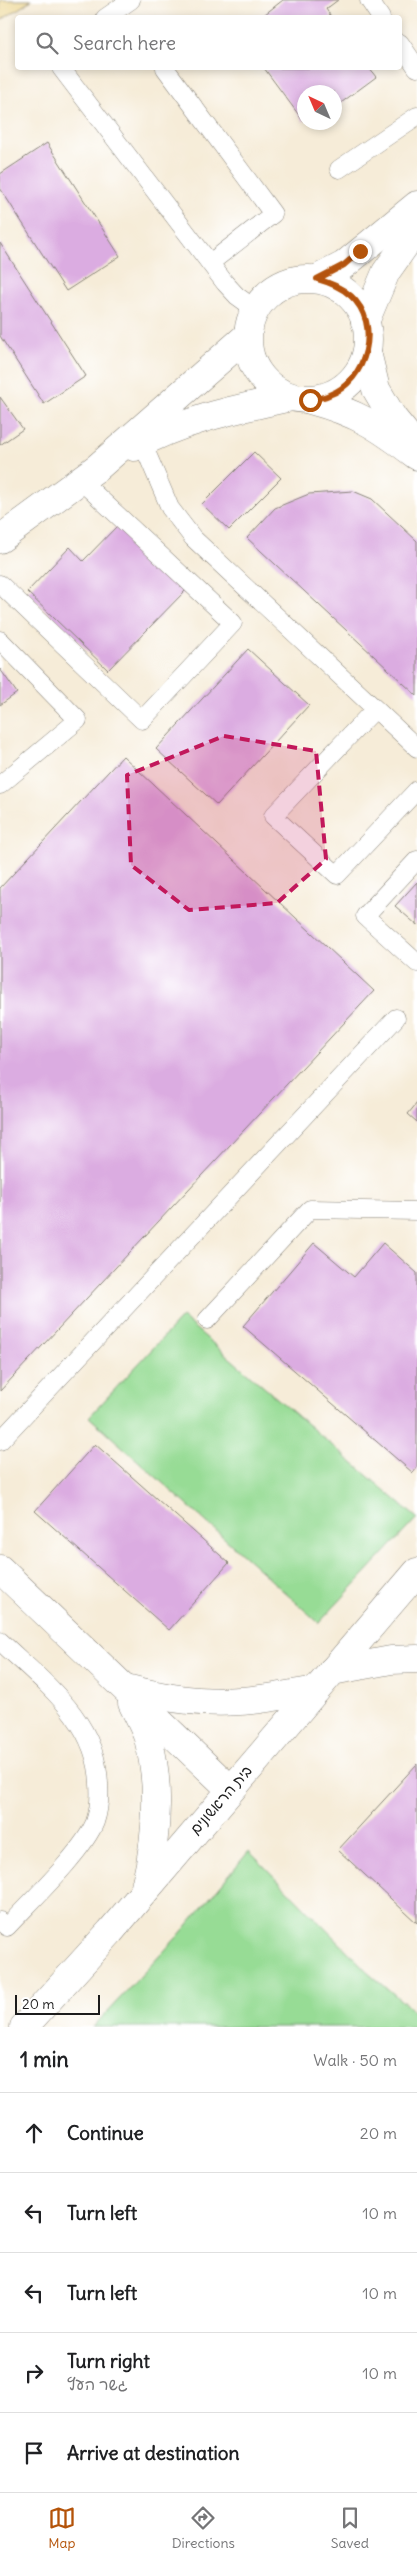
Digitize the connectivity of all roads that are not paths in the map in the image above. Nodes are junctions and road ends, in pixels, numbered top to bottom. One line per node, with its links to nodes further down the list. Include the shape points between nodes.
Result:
1 (369, 0): 4 (lane)
2 (127, 8): 3 (lane)
3 (112, 15)
4 (379, 15)
5 (402, 46): 6 (lane)
6 (417, 68)
7 (63, 70): 13 (lane)
8 (166, 70): 13 (lane, via 273,214)
9 (417, 116): 10 (lane)
10 (340, 169)
11 (417, 205): 14 (street, via 344,265)
12 (417, 228): 16 (street, via 386,272)
13 (210, 263): 15 (lane, via 237,296)
14 (317, 279): 15 (street, via 296,279 277,286); 16 (street, via 336,285 352,297)
15 (255, 309): 17 (street)
16 (365, 322): 18 (street)
17 (247, 336): 19 (street, via 249,356 258,375 272,389); 20 (street)
18 (367, 352): 19 (street, via 360,370 347,385 330,395); 21 (street, via 376,389 393,418)
19 (300, 398): 20 (street, via 226,412); 22 (street, via 346,410 376,425)
20 (139, 437): 23 (street); 27 (lane, via 170,508 193,538)
21 (417, 447)
22 (417, 456)
23 (89, 474): 24 (street); 25 (lane, via 233,623 142,720)
24 (0, 539)
25 (0, 584)
26 (0, 640): 29 (lane, via 78,720)
27 (375, 709): 28 (lane); 30 (lane, via 273,816 337,875)
28 (417, 748)
29 (0, 785)
30 (417, 790)
31 (417, 860): 32 (lane, via 365,916)
32 (417, 963)
33 (396, 1018): 36 (lane)
34 (417, 1211): 35 (lane, via 310,1209)
35 (207, 1320)
36 (0, 1441)
37 (0, 1568): 42 (street)
38 (416, 1575): 41 (street, בית הראשונים)
39 (0, 1642): 45 (lane, via 56,1694 91,1740 99,1766 100,1797 94,1822 80,1847 7,1927)
40 (417, 1658): 41 (street, via 391,1660)
41 (324, 1680): 42 (street, via 240,1701 175,1698); 43 (street, בית הראשונים)
42 (125, 1688): 43 (street); 44 (street, via 147,1736 154,1764 154,1840)
43 (230, 1789): 44 (street, בית הראשונים)
44 (144, 1891): 46 (street, בית הראשונים)
45 (0, 1920)
46 (24, 2027)

